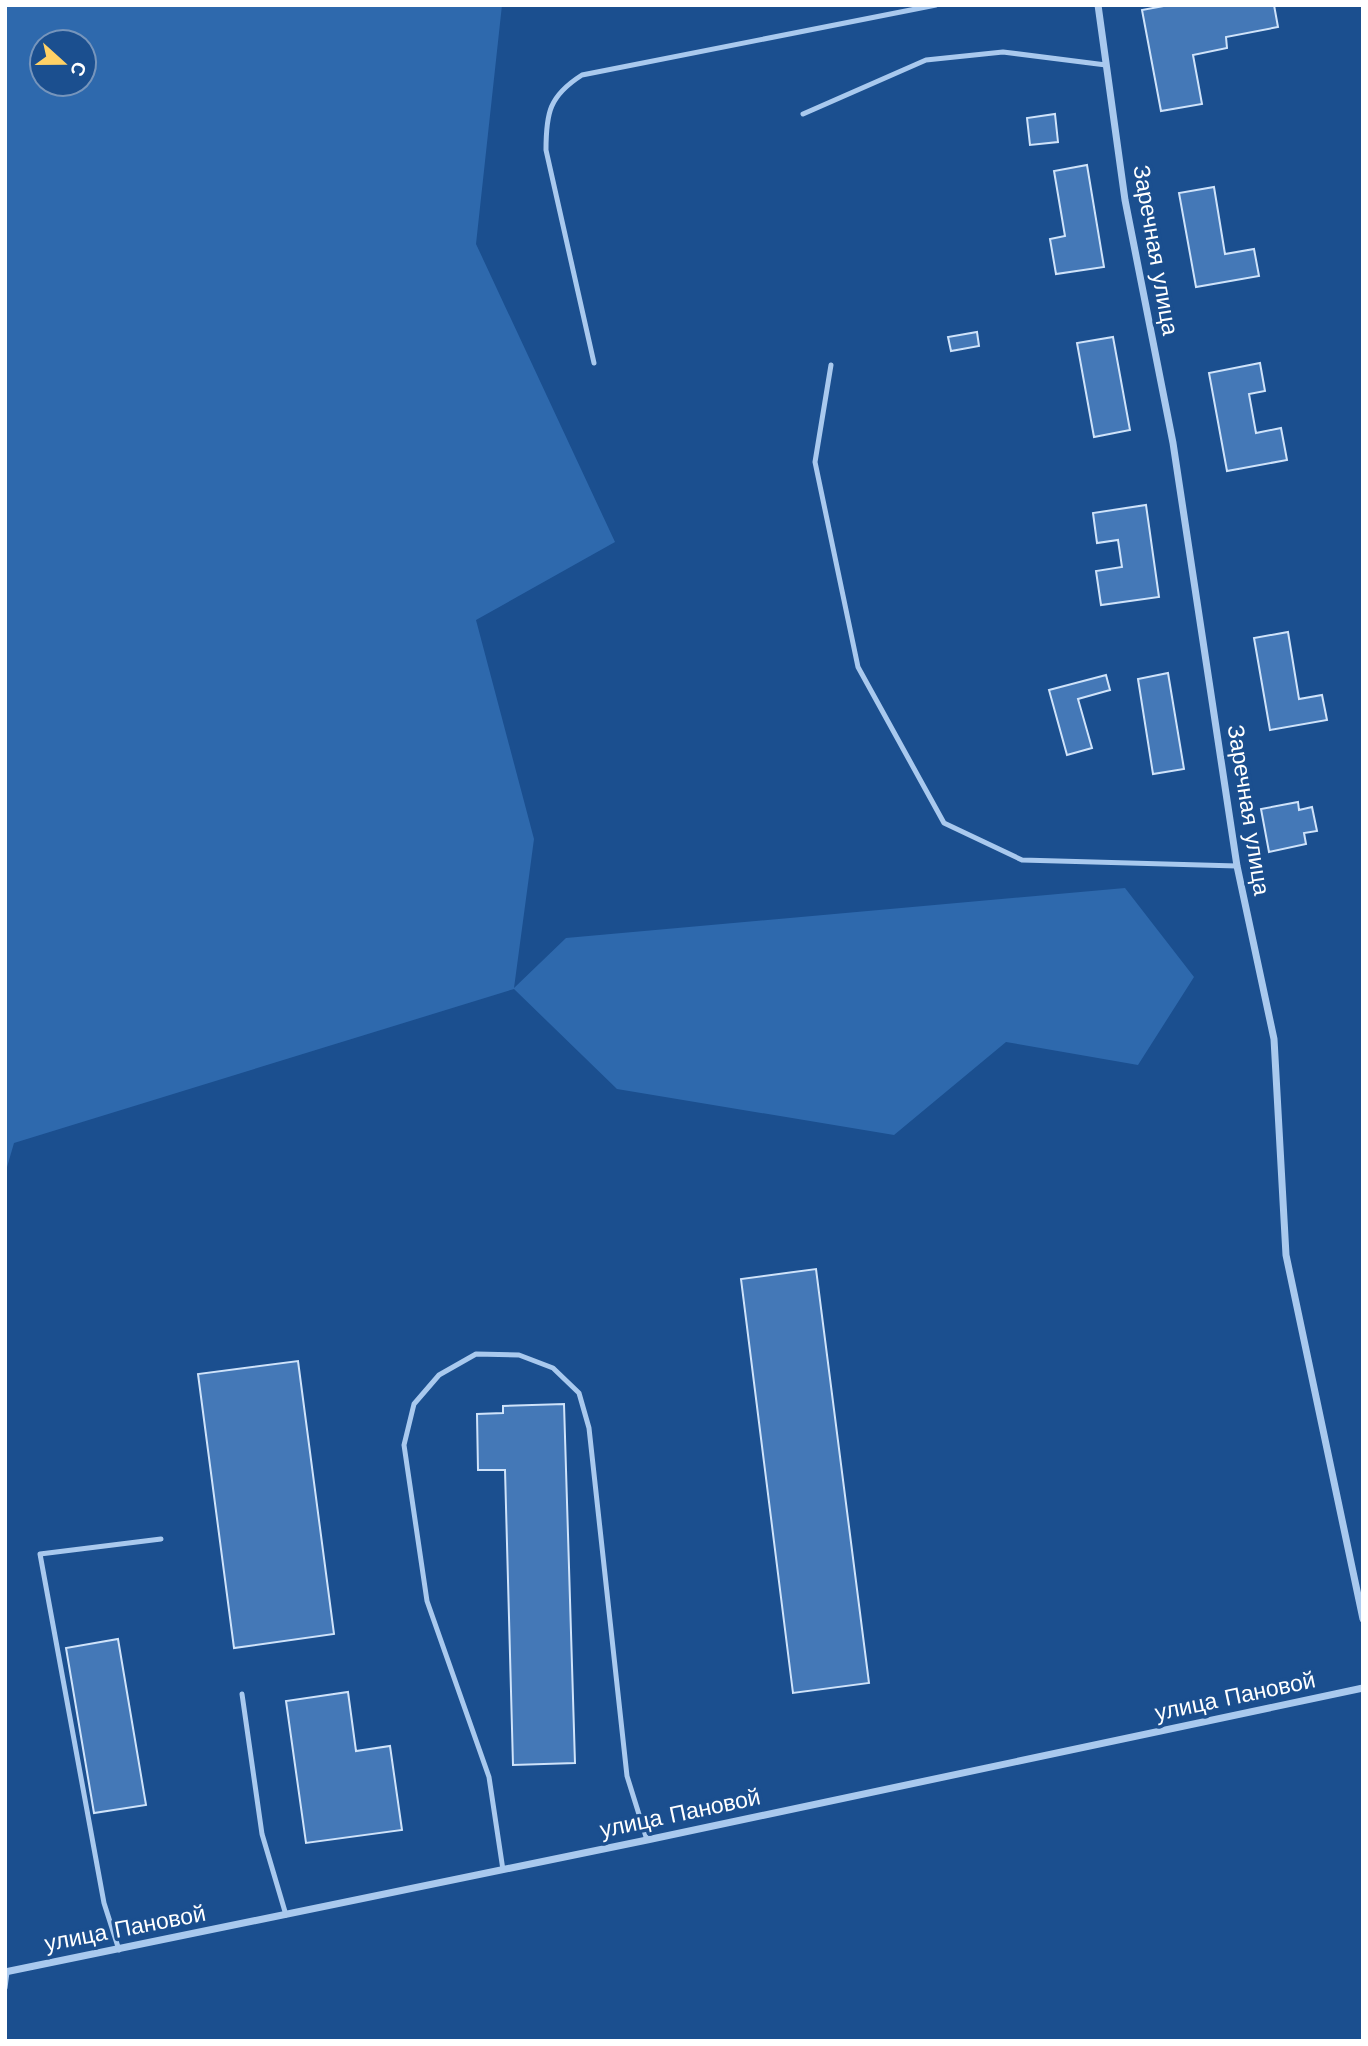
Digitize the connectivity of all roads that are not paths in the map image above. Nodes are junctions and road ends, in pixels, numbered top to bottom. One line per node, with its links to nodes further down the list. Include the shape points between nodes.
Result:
1 (936, 5): 5 (lane, via 582,75 560,89 546,118 546,150)
2 (1098, 5): 3 (street, Заречная улица)
3 (1106, 65): 4 (lane, via 1003,52 926,60); 7 (street, Заречная улица, via 1125,200 1173,443)
4 (803, 114)
5 (594, 363)
6 (831, 365): 7 (lane, via 815,462 858,667 944,823 1022,860)
7 (1237, 866): 9 (street, Заречная улица, via 1274,1039 1286,1255)
8 (160, 1539): 15 (lane, via 40,1554 104,1903)
9 (1363, 1619)
10 (1363, 1688): 12 (street, улица Пановой)
11 (242, 1694): 14 (lane, via 262,1834)
12 (647, 1840): 13 (street, улица Пановой); 13 (lane, via 627,1776 589,1428 579,1393 553,1368 520,1355 476,1354 439,1375 414,1404 404,1445 427,1601 489,1777)
13 (503, 1870): 14 (street, улица Пановой)
14 (286, 1915): 15 (street, улица Пановой)
15 (119, 1950): 16 (street, улица Пановой)
16 (6, 1972): 17 (lane)
17 (5, 1988)

